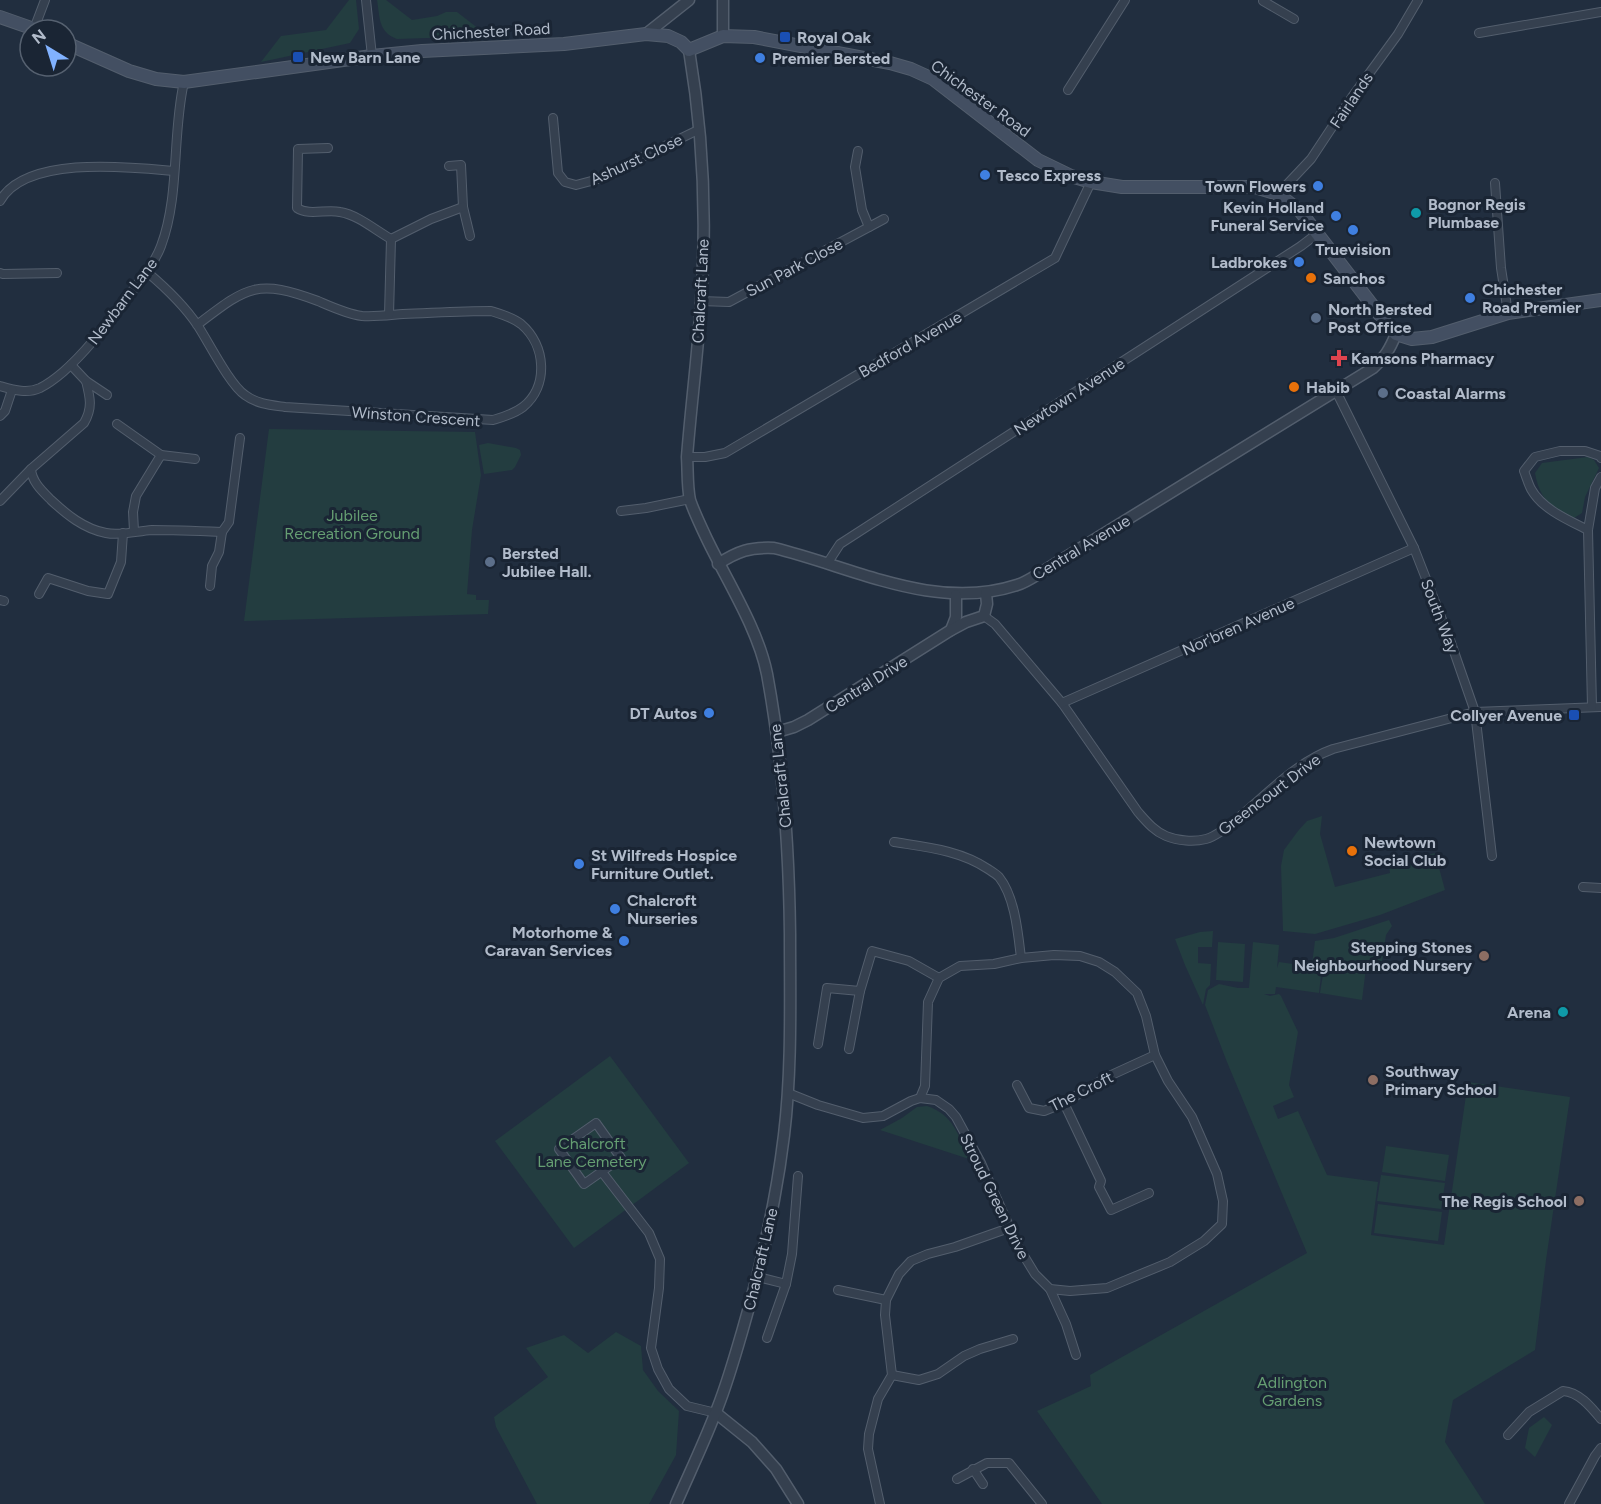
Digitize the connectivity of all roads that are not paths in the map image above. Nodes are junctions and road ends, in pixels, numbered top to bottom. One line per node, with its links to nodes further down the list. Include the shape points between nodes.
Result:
1 (45, 0): 10 (street)
2 (366, 0): 18 (street)
3 (689, 0): 14 (street)
4 (723, 0): 15 (street)
5 (1125, 0): 20 (street)
6 (1262, 0): 11 (street)
7 (1418, 0): 29 (street, Fairlands, via 1311,159)
8 (1601, 12): 13 (street)
9 (0, 17): 12 (main road)
10 (39, 18)
11 (1294, 19)
12 (18, 23)
13 (1479, 33)
14 (646, 34): 17 (main road, Chichester Road, via 668,36); 18 (main road, Chichester Road, via 564,44)
15 (723, 36): 17 (main road, Chichester Road); 27 (main road, Chichester Road, via 754,37 911,69 933,79 1038,160)
16 (78, 48): 19 (main road, Chichester Road, via 129,71)
17 (689, 50): 22 (street, Chalcraft Lane)
18 (372, 56): 19 (main road, Chichester Road)
19 (184, 82): 26 (street, Newbarn Lane)
20 (1068, 90)
21 (553, 118): 22 (street, Ashurst Close, via 558,173 565,182 576,186)
22 (700, 129): 41 (street, Chalcraft Lane, via 704,218)
23 (328, 148): 36 (street, via 298,149 297,208 303,212 340,212)
24 (858, 151): 33 (street, via 855,167)
25 (449, 166): 31 (street, via 461,165)
26 (174, 171): 30 (street, via 125,166 50,171 21,181); 37 (street, Newbarn Lane, via 161,247)
27 (1091, 182): 29 (main road, Chichester Road, via 1122,187 1255,187); 56 (street, Bedford Avenue, via 1055,258 724,453)
28 (1495, 183): 42 (street)
29 (1278, 194): 34 (main road, Chichester Road)
30 (0, 201)
31 (463, 207): 35 (street); 36 (street)
32 (884, 219): 33 (street, Sun Park Close)
33 (869, 227): 41 (street, Sun Park Close, via 729,302)
34 (1318, 233): 45 (main road, Chichester Road); 70 (street, Newtown Avenue, via 840,544)
35 (470, 236)
36 (391, 240): 43 (street)
37 (147, 272): 44 (street, Winston Crescent, via 171,292); 46 (street, Newbarn Lane)
38 (0, 273): 39 (street)
39 (57, 273)
40 (1601, 300): 42 (main road)
41 (701, 301): 56 (street, Chalcraft Lane)
42 (1508, 313): 45 (main road, via 1432,337 1412,339)
43 (389, 315): 44 (street, Winston Crescent, via 362,316 292,292 266,288 236,296); 44 (street, Winston Crescent, via 490,311 508,317 521,325 539,348 542,361 534,395 510,415 493,420 265,404 243,394)
44 (197, 325)
45 (1396, 333): 50 (street, Central Avenue, via 1384,358)
46 (71, 365): 47 (street); 49 (street, Newbarn Lane, via 42,387)
47 (86, 381): 51 (street); 59 (street, via 91,405 88,417)
48 (0, 387): 49 (street, Newbarn Lane)
49 (12, 390): 52 (street)
50 (1336, 391): 68 (street, South Way); 72 (street, Central Avenue, via 1046,570 1018,585)
51 (107, 395)
52 (0, 416)
53 (117, 424): 55 (street)
54 (240, 438): 66 (street, via 229,522)
55 (161, 455): 58 (street); 65 (street, via 136,496)
56 (687, 457): 61 (street, Chalcraft Lane)
57 (1601, 458): 64 (street, via 1585,451 1560,452 1535,457 1524,471 1531,489 1546,506)
58 (195, 459)
59 (31, 470): 62 (street); 67 (street, via 35,482 72,518 98,531)
60 (1601, 477): 64 (street, via 1595,488)
61 (690, 499): 63 (street); 69 (street, Chalcraft Lane)
62 (0, 501)
63 (621, 511)
64 (1588, 530): 75 (street)
65 (134, 531): 66 (street); 67 (street)
66 (222, 532): 71 (street)
67 (123, 533): 73 (street, via 121,562 108,594 48,578)
68 (1414, 548): 81 (street, Nor'bren Avenue); 83 (street, South Way)
69 (718, 564): 70 (street, Central Avenue, via 736,552 774,548); 84 (street, Chalcraft Lane, via 753,634 766,670)
70 (827, 564): 74 (street, Central Avenue, via 919,590)
71 (210, 586)
72 (986, 593): 74 (street, Central Avenue); 78 (street)
73 (39, 594)
74 (956, 595): 77 (street)
75 (1590, 598): 76 (street); 82 (street)
76 (1601, 598)
77 (956, 613): 79 (street); 80 (street)
78 (984, 616): 79 (street, Central Drive); 81 (street, Greencourt Drive)
79 (966, 622): 80 (street, Central Drive)
80 (951, 630): 84 (street, Central Drive, via 808,720)
81 (1062, 703): 83 (street, Greencourt Drive, via 1138,812 1166,836 1184,841 1208,838 1230,825 1286,778 1325,752)
82 (1597, 707): 83 (street)
83 (1475, 712): 86 (street, South Way)
84 (777, 732): 96 (street, Chalcraft Lane, via 789,875)
85 (894, 842): 89 (street, via 945,851 999,876 1011,900)
86 (1492, 856)
87 (1583, 887): 88 (street)
88 (1601, 888)
89 (1021, 958): 90 (street, via 960,966); 94 (street, via 1080,956 1115,972 1137,993)
90 (939, 978): 91 (street, via 909,961 872,951); 97 (street, via 928,1002 925,1086)
91 (860, 991): 92 (street, via 827,988); 93 (street)
92 (818, 1044)
93 (849, 1049)
94 (1155, 1054): 98 (street, The Croft); 105 (street, via 1192,1117 1217,1174 1223,1201 1222,1224 1204,1241 1170,1262 1107,1288)
95 (1017, 1086): 98 (street, The Croft, via 1029,1108 1044,1111)
96 (788, 1094): 97 (street, via 863,1118 883,1116); 103 (street, Chalcraft Lane, via 772,1216)
97 (920, 1098): 102 (street, Stroud Green Drive, via 936,1100 956,1117)
98 (1064, 1103): 101 (street, via 1111,1210)
99 (602, 1172): 99 (street, via 584,1184 559,1149 596,1123 621,1158); 112 (street, via 649,1233 660,1260 651,1348 658,1369 669,1389 687,1406)
100 (798, 1176): 104 (street)
101 (1149, 1193)
102 (1009, 1228): 105 (street, Stroud Green Drive, via 1035,1274); 107 (street, via 911,1261 899,1274)
103 (758, 1277): 104 (street); 112 (street, Chalcraft Lane)
104 (786, 1284): 108 (street)
105 (1050, 1289): 110 (street, Stroud Green Drive)
106 (838, 1290): 107 (street)
107 (886, 1300): 111 (street)
108 (768, 1338)
109 (1013, 1340): 111 (street, via 980,1348 938,1374 919,1380)
110 (1076, 1355)
111 (892, 1375): 121 (street, via 878,1399 868,1449)
112 (716, 1413): 119 (street, Chalcraft Lane); 120 (street, via 752,1442 776,1469)
113 (1601, 1419): 114 (street, via 1574,1393 1563,1391 1529,1412)
114 (1508, 1435)
115 (1601, 1448): 123 (street)
116 (973, 1469): 117 (street); 118 (street); 122 (street, via 987,1463 1009,1463)
117 (957, 1479)
118 (983, 1484)
119 (676, 1504)
120 (798, 1504)
121 (880, 1504)
122 (1042, 1504)
123 (1569, 1504)

